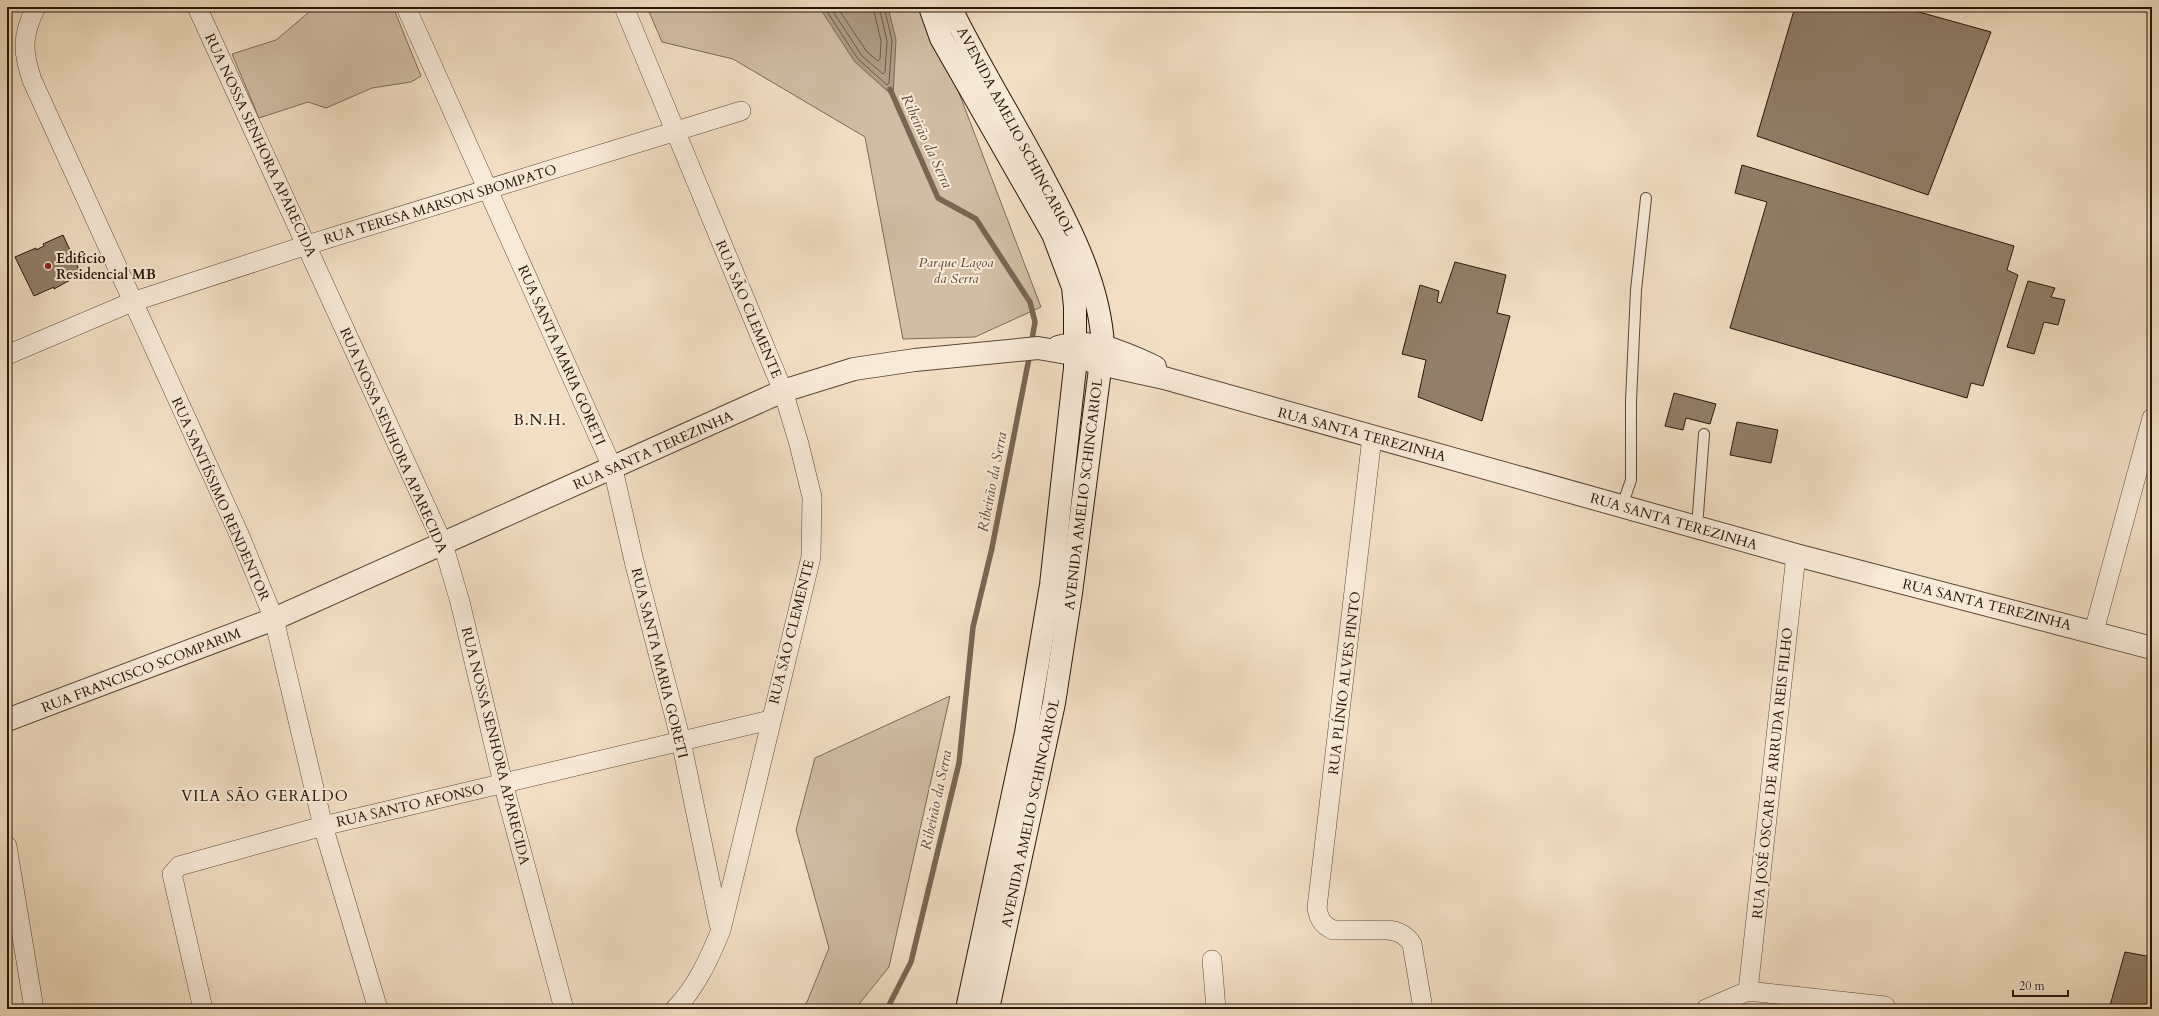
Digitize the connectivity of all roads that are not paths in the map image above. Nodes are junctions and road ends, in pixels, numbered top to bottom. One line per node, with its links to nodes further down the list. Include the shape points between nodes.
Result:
1 (36, 7): 12 (street, RUA SANTÍSSIMO RENDENTOR, via 29,20 25,37 25,59 32,80)
2 (197, 7): 11 (street, RUA NOSSA SENHORA APARECIDA)
3 (406, 7): 9 (street, RUA SANTA MARIA GORETI)
4 (624, 7): 8 (street, RUA SÃO CLEMENTE)
5 (930, 7): 13 (street, AVENIDA AMELIO SCHINCARIOL, via 941,38 1053,234 1073,287)
6 (950, 7): 15 (street, AVENIDA AMELIO SCHINCARIOL, via 970,49 1026,144 1066,220 1090,280 1102,321)
7 (740, 111): 8 (street, RUA TERESA MARSON SBOMPATO)
8 (675, 131): 9 (street, RUA TERESA MARSON SBOMPATO); 16 (street, RUA SÃO CLEMENTE)
9 (488, 190): 11 (street, RUA TERESA MARSON SBOMPATO); 20 (street, RUA SANTA MARIA GORETI)
10 (1646, 198): 21 (lane, via 1636,290 1631,401 1631,480)
11 (306, 245): 12 (street, RUA TERESA MARSON SBOMPATO); 23 (street, RUA NOSSA SENHORA APARECIDA)
12 (132, 302): 14 (street, RUA TERESA MARSON SBOMPATO); 25 (street, RUA SANTÍSSIMO RENDENTOR, via 239,534)
13 (1075, 350): 15 (street, RUA SANTA TEREZINHA); 16 (street, RUA SANTA TEREZINHA, via 1036,349 854,369); 43 (street, AVENIDA AMELIO SCHINCARIOL, via 1051,585 1039,665)
14 (7, 355)
15 (1101, 355): 19 (street, RUA SANTA TEREZINHA, via 1197,387); 44 (street, AVENIDA AMELIO SCHINCARIOL, via 1071,593 1054,703)
16 (782, 391): 20 (street, RUA SANTA TEREZINHA); 29 (street, RUA SÃO CLEMENTE, via 800,444 812,497 811,558)
17 (2152, 418): 26 (street)
18 (1704, 434): 22 (lane)
19 (1372, 437): 21 (street, RUA SANTA TEREZINHA); 46 (street, RUA PLÍNIO ALVES PINTO, via 1317,908 1319,919 1325,927 1332,930 1396,930 1408,937 1412,944)
20 (613, 469): 23 (street, RUA SANTA TEREZINHA); 30 (street, RUA SANTA MARIA GORETI)
21 (1622, 506): 22 (street, RUA SANTA TEREZINHA)
22 (1697, 527): 24 (street, RUA SANTA TEREZINHA)
23 (443, 544): 25 (street, RUA SANTA TEREZINHA); 31 (street, RUA NOSSA SENHORA APARECIDA, via 460,602)
24 (1796, 555): 26 (street, RUA SANTA TEREZINHA); 36 (street, RUA JOSÉ OSCAR DE ARRUDA REIS FILHO)
25 (274, 619): 28 (street, RUA FRANCISCO SCOMPARIM); 32 (street, RUA SANTÍSSIMO RENDENTOR)
26 (2094, 631): 27 (street, RUA SANTA TEREZINHA)
27 (2152, 648)
28 (7, 720)
29 (770, 720): 30 (street, RUA SANTO AFONSO); 34 (street, RUA SÃO CLEMENTE)
30 (681, 741): 31 (street, RUA SANTO AFONSO); 34 (street, RUA SANTA MARIA GORETI)
31 (503, 783): 32 (street, RUA SANTO AFONSO); 41 (street, RUA NOSSA SENHORA APARECIDA)
32 (323, 826): 39 (street, RUA SANTO AFONSO, via 179,866 172,874); 40 (street, RUA SANTÍSSIMO RENDENTOR)
33 (7, 846): 38 (street)
34 (721, 930): 42 (street, RUA SÃO CLEMENTE, via 690,994)
35 (1212, 960): 45 (street)
36 (1748, 991): 37 (street); 47 (street)
37 (1885, 1006)
38 (34, 1009)
39 (203, 1009)
40 (378, 1009)
41 (564, 1009)
42 (675, 1009)
43 (967, 1009)
44 (988, 1009)
45 (1216, 1009)
46 (1423, 1009)
47 (1706, 1009)

